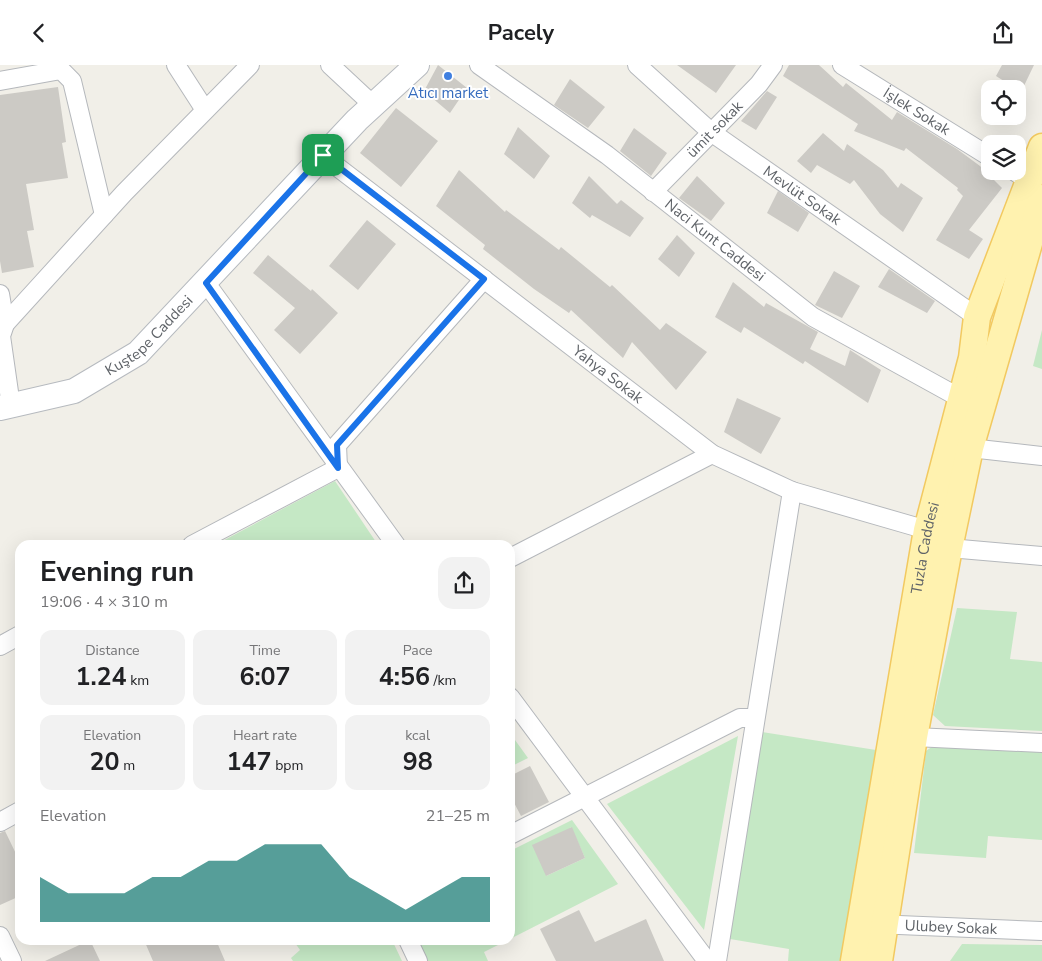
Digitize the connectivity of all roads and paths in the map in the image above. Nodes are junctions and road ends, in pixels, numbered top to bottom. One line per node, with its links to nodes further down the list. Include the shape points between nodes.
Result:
1 (176, 65): 11 (street)
2 (250, 65): 11 (street)
3 (330, 65): 10 (street)
4 (417, 65): 10 (street, Kuştepe Caddesi)
5 (479, 65): 17 (street, Naci Kunt Caddesi)
6 (637, 65): 12 (street, Mevlüt Sokak)
7 (773, 65): 12 (street, ümit sokak, via 759,84)
8 (842, 65): 14 (street, İşlek Sokak)
9 (0, 81): 18 (street, via 62,70 72,81)
10 (373, 105): 15 (street, Kuştepe Caddesi)
11 (206, 110): 18 (street)
12 (711, 131): 17 (street, ümit sokak); 22 (street, Mevlüt Sokak)
13 (1042, 147): 16 (main road, Tuzla Caddesi)
14 (981, 151)
15 (323, 155): 19 (street, Yahya Sokak); 20 (street, Kuştepe Caddesi)
16 (1028, 183): 22 (main road, Tuzla Caddesi); 26 (main road, Tuzla Caddesi)
17 (653, 192): 24 (street, Naci Kunt Caddesi, via 813,317)
18 (104, 215): 23 (street)
19 (484, 279): 27 (street, Yahya Sokak); 29 (street, via 337,445)
20 (206, 283): 25 (street, Kuştepe Caddesi, via 138,353 74,391); 29 (street)
21 (0, 294): 23 (street)
22 (977, 317): 24 (main road, Tuzla Caddesi, via 972,359)
23 (5, 324): 25 (street, via 1,336)
24 (960, 398): 31 (main road, Tuzla Caddesi)
25 (6, 407)
26 (970, 448): 28 (street); 34 (main road, Tuzla Caddesi)
27 (712, 454): 30 (street, Yahya Sokak); 35 (street)
28 (1042, 456)
29 (338, 468): 32 (street); 33 (street)
30 (792, 491): 31 (street, Yahya Sokak); 40 (street)
31 (927, 530): 47 (main road, Tuzla Caddesi)
32 (201, 540)
33 (392, 540)
34 (949, 548): 36 (street); 41 (main road, Tuzla Caddesi)
35 (515, 555)
36 (1042, 556)
37 (15, 638): 38 (street)
38 (0, 646)
39 (515, 704): 43 (street)
40 (755, 718): 43 (street, via 740,718); 54 (street)
41 (914, 737): 42 (street); 47 (main road, Tuzla Caddesi)
42 (1042, 743)
43 (585, 798): 46 (street); 53 (street)
44 (15, 814): 45 (street)
45 (0, 822)
46 (515, 833)
47 (872, 924): 48 (street, Ulubey Sokak); 55 (main road, Tuzla Caddesi); 56 (main road, Tuzla Caddesi)
48 (1042, 931)
49 (0, 936): 51 (street)
50 (410, 945): 52 (street)
51 (12, 961)
52 (418, 961)
53 (707, 961)
54 (717, 961)
55 (854, 961)
56 (879, 961)

